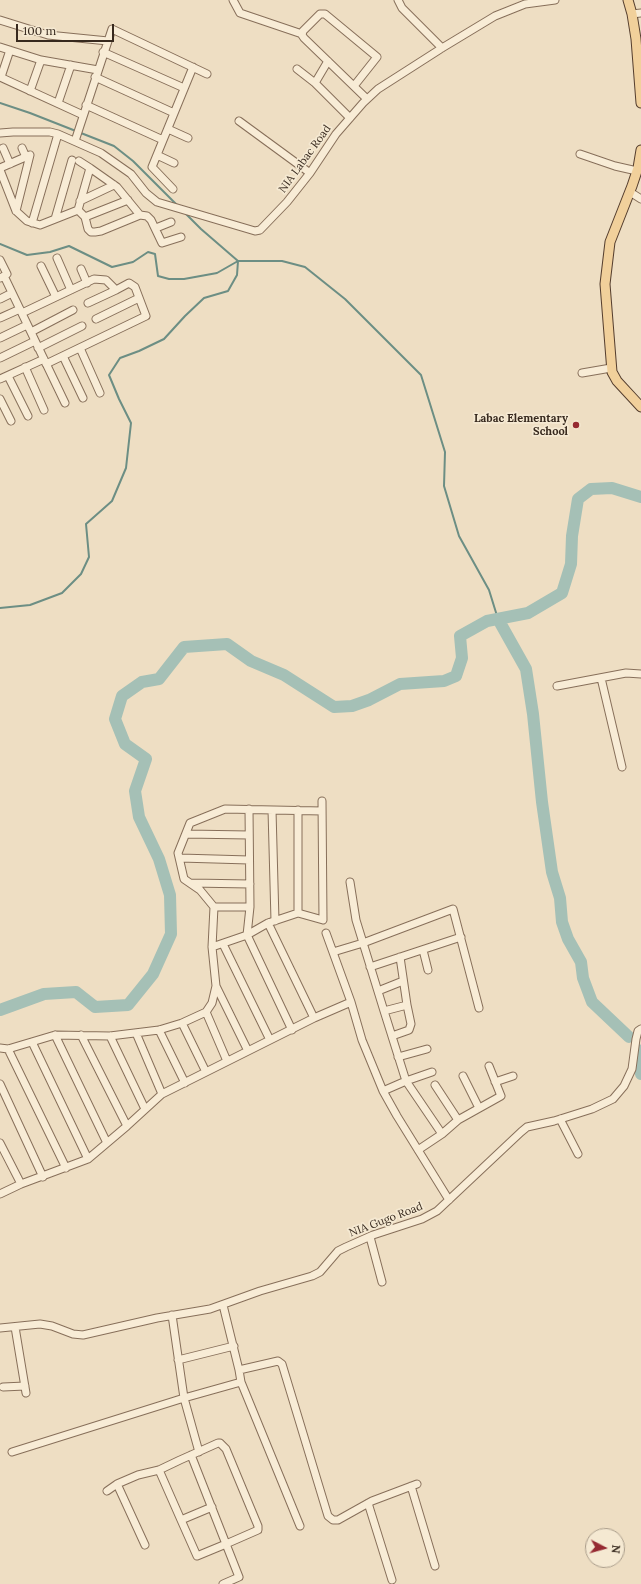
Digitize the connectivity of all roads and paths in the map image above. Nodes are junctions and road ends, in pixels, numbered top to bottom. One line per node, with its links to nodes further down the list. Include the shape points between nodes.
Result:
1 (233, 0): 8 (street, via 240,13)
2 (398, 0): 11 (street, via 402,8)
3 (543, 0): 4 (street, NIA Labac Road); 11 (street, NIA Labac Road, via 495,16)
4 (555, 0)
5 (628, 0): 6 (main road)
6 (637, 13): 28 (main road)
7 (0, 20): 9 (street, via 48,35)
8 (302, 34): 15 (street); 23 (street, via 323,13 377,57)
9 (108, 41): 13 (street); 17 (street, via 112,29)
10 (0, 47): 12 (street)
11 (442, 48): 26 (street, NIA Labac Road, via 391,80)
12 (10, 50): 14 (street); 21 (street)
13 (104, 52): 19 (street); 24 (street)
14 (41, 60): 16 (street); 25 (street)
15 (328, 61): 22 (street); 23 (street)
16 (71, 65): 19 (street); 27 (street)
17 (193, 67): 20 (street); 24 (street)
18 (297, 69): 22 (street)
19 (96, 74): 29 (street); 30 (street)
20 (206, 74)
21 (1, 77): 25 (street)
22 (314, 83): 32 (street)
23 (354, 86): 26 (street)
24 (184, 88): 30 (street)
25 (30, 91): 27 (street)
26 (367, 99): 32 (street, NIA Labac Road)
27 (58, 103): 31 (street)
28 (641, 103)
29 (86, 106): 31 (street); 39 (street)
30 (174, 113): 34 (street)
31 (83, 115): 38 (street)
32 (350, 118): 51 (street, NIA Labac Road, via 328,145)
33 (239, 121): 51 (street)
34 (168, 129): 37 (street); 39 (street)
35 (0, 133): 36 (street, NIA Labac Road)
36 (58, 134): 38 (street, NIA Labac Road); 64 (street)
37 (188, 138)
38 (76, 139): 51 (street, NIA Labac Road, via 130,174 157,202 255,231 260,230)
39 (164, 140): 44 (street)
40 (3, 148): 47 (street)
41 (22, 148): 45 (street)
42 (641, 153): 50 (main road)
43 (580, 154): 50 (street)
44 (157, 155): 46 (street); 53 (street, via 152,167)
45 (26, 157): 47 (street); 59 (street, via 30,155)
46 (174, 163)
47 (10, 164): 49 (street)
48 (90, 168): 52 (street); 57 (street); 62 (street, via 76,161)
49 (0, 169): 59 (street)
50 (637, 171): 54 (main road)
51 (310, 174)
52 (114, 185): 56 (street); 57 (street)
53 (173, 189)
54 (630, 192): 55 (street); 93 (main road, via 608,251 605,284)
55 (641, 199)
56 (128, 200): 60 (street); 61 (street)
57 (80, 201): 58 (street)
58 (78, 210): 61 (street); 62 (street)
59 (16, 211): 64 (street, via 27,222)
60 (140, 215): 61 (street, via 95,232 88,229); 65 (street, via 147,216)
61 (85, 218)
62 (55, 219): 64 (street, via 40,225)
63 (171, 222): 65 (street)
64 (32, 223)
65 (156, 228): 66 (street, via 162,243)
66 (181, 237)
67 (57, 258): 73 (street)
68 (0, 260): 71 (street, via 7,274)
69 (40, 266): 76 (street)
70 (81, 269): 72 (street)
71 (2, 277): 75 (street)
72 (87, 283): 73 (street); 74 (street, via 94,279 106,280)
73 (71, 290): 76 (street)
74 (116, 290): 77 (street, via 130,283 135,287); 79 (street)
75 (12, 293): 78 (street); 81 (street)
76 (56, 297): 81 (street)
77 (139, 298): 83 (street); 88 (street, via 146,316)
78 (0, 299)
79 (88, 303)
80 (74, 310): 85 (street)
81 (21, 311): 82 (street); 85 (street)
82 (0, 318)
83 (96, 319)
84 (82, 326): 87 (street)
85 (29, 328): 86 (street); 87 (street)
86 (0, 338)
87 (37, 344): 90 (street); 91 (street)
88 (80, 348): 89 (street); 97 (street)
89 (63, 356): 91 (street); 98 (street)
90 (0, 358)
91 (45, 361): 92 (street); 100 (street)
92 (25, 367): 95 (street); 102 (street)
93 (611, 368): 94 (street); 101 (main road, via 617,382)
94 (582, 373)
95 (8, 376): 96 (street); 103 (street)
96 (0, 379)
97 (100, 392)
98 (83, 398)
99 (0, 399): 104 (street)
100 (65, 404)
101 (641, 407)
102 (44, 410)
103 (28, 416)
104 (11, 421)
105 (641, 674): 106 (street, via 626,673)
106 (602, 678): 107 (street); 108 (street)
107 (557, 686)
108 (622, 767)
109 (322, 802): 113 (street)
110 (249, 809): 111 (street); 114 (street, via 226,809 190,823); 115 (street)
111 (272, 810): 112 (street); 124 (street)
112 (298, 810): 113 (street); 123 (street)
113 (322, 811): 123 (street, via 323,920)
114 (186, 834): 115 (street); 116 (street, via 178,853)
115 (249, 835): 117 (street)
116 (180, 858): 117 (street); 119 (street, via 184,879)
117 (250, 860): 120 (street)
118 (350, 882): 128 (street, via 356,920)
119 (191, 883): 120 (street); 121 (street)
120 (250, 884): 122 (street)
121 (214, 907): 122 (street); 130 (street)
122 (250, 907): 126 (street)
123 (298, 913): 124 (street)
124 (271, 922): 126 (street); 144 (street)
125 (326, 933): 132 (street)
126 (246, 935): 129 (street); 148 (street)
127 (460, 937): 128 (street, via 453,909); 131 (street); 141 (street)
128 (363, 943): 132 (street); 134 (street)
129 (223, 944): 130 (street); 154 (street)
130 (212, 947): 137 (street)
131 (422, 950): 133 (street); 135 (street)
132 (333, 952): 139 (street)
133 (400, 957): 134 (street); 136 (street)
134 (370, 967): 138 (street)
135 (428, 970)
136 (403, 980): 138 (street); 140 (street)
137 (216, 986): 143 (street, via 212,1003); 158 (street)
138 (378, 991): 142 (street)
139 (351, 1002): 144 (street); 171 (street, via 362,1040)
140 (407, 1005): 142 (street); 153 (street, via 411,1024 409,1030)
141 (479, 1008)
142 (384, 1011): 153 (street)
143 (206, 1012): 145 (street); 160 (street)
144 (314, 1018): 148 (street)
145 (182, 1023): 147 (street); 162 (street)
146 (641, 1029): 175 (street, NIA Gugo Road, via 636,1039 632,1069 616,1096 596,1108)
147 (159, 1030): 149 (street); 168 (street)
148 (292, 1030): 154 (street)
149 (136, 1034): 152 (street); 172 (street)
150 (55, 1035): 151 (street); 155 (street); 180 (street)
151 (81, 1035): 152 (street); 177 (street)
152 (110, 1036): 174 (street)
153 (392, 1036): 159 (street)
154 (270, 1040): 158 (street)
155 (32, 1042): 156 (street); 183 (street)
156 (4, 1049): 184 (street)
157 (427, 1049): 159 (street)
158 (248, 1051): 160 (street)
159 (398, 1057): 166 (street)
160 (227, 1060): 162 (street)
161 (489, 1066): 167 (street)
162 (206, 1072): 168 (street)
163 (432, 1072): 166 (street)
164 (463, 1076): 173 (street)
165 (513, 1076): 167 (street)
166 (406, 1081): 171 (street); 178 (street)
167 (494, 1082): 173 (street, via 501,1096)
168 (185, 1083): 172 (street)
169 (0, 1084): 185 (street)
170 (435, 1085): 176 (street)
171 (383, 1091): 181 (street)
172 (162, 1094): 174 (street)
173 (479, 1108): 176 (street)
174 (145, 1109): 177 (street)
175 (560, 1119): 182 (street); 188 (street, NIA Gugo Road, via 534,1125 521,1132)
176 (458, 1120): 178 (street)
177 (127, 1126): 180 (street)
178 (442, 1134): 181 (street)
179 (0, 1143): 186 (street)
180 (107, 1143): 183 (street)
181 (418, 1150): 188 (street)
182 (578, 1154)
183 (88, 1159): 184 (street)
184 (66, 1168): 185 (street)
185 (43, 1177): 186 (street)
186 (21, 1184): 187 (street)
187 (0, 1194)
188 (449, 1200): 189 (street, NIA Gugo Road, via 430,1215)
189 (370, 1237): 190 (street); 191 (street, NIA Gugo Road, via 338,1251 320,1272 312,1276 260,1291)
190 (382, 1282)
191 (223, 1306): 192 (street, NIA Gugo Road); 195 (street)
192 (172, 1316): 193 (street, NIA Gugo Road, via 83,1335 40,1324); 196 (street)
193 (15, 1327): 194 (street, NIA Gugo Road); 199 (street, via 26,1389)
194 (0, 1328)
195 (234, 1346): 196 (street); 197 (street)
196 (178, 1360): 200 (street)
197 (239, 1370): 198 (street); 207 (street, via 278,1361 282,1364 328,1516 338,1520)
198 (241, 1382): 200 (street); 210 (street)
199 (3, 1387)
200 (184, 1398): 201 (street); 202 (street)
201 (12, 1452)
202 (199, 1452): 203 (street); 211 (street, via 220,1442 223,1444 259,1529)
203 (191, 1455): 204 (street); 208 (street)
204 (159, 1470): 205 (street); 209 (street)
205 (117, 1484): 206 (street); 212 (street)
206 (107, 1490)
207 (368, 1503): 213 (street, via 414,1485); 215 (street)
208 (212, 1506): 209 (street); 211 (street)
209 (181, 1520): 211 (street, via 197,1556)
210 (300, 1526)
211 (226, 1544): 214 (street)
212 (145, 1545)
213 (435, 1566)
214 (240, 1580): 216 (street)
215 (392, 1580)
216 (223, 1584)

